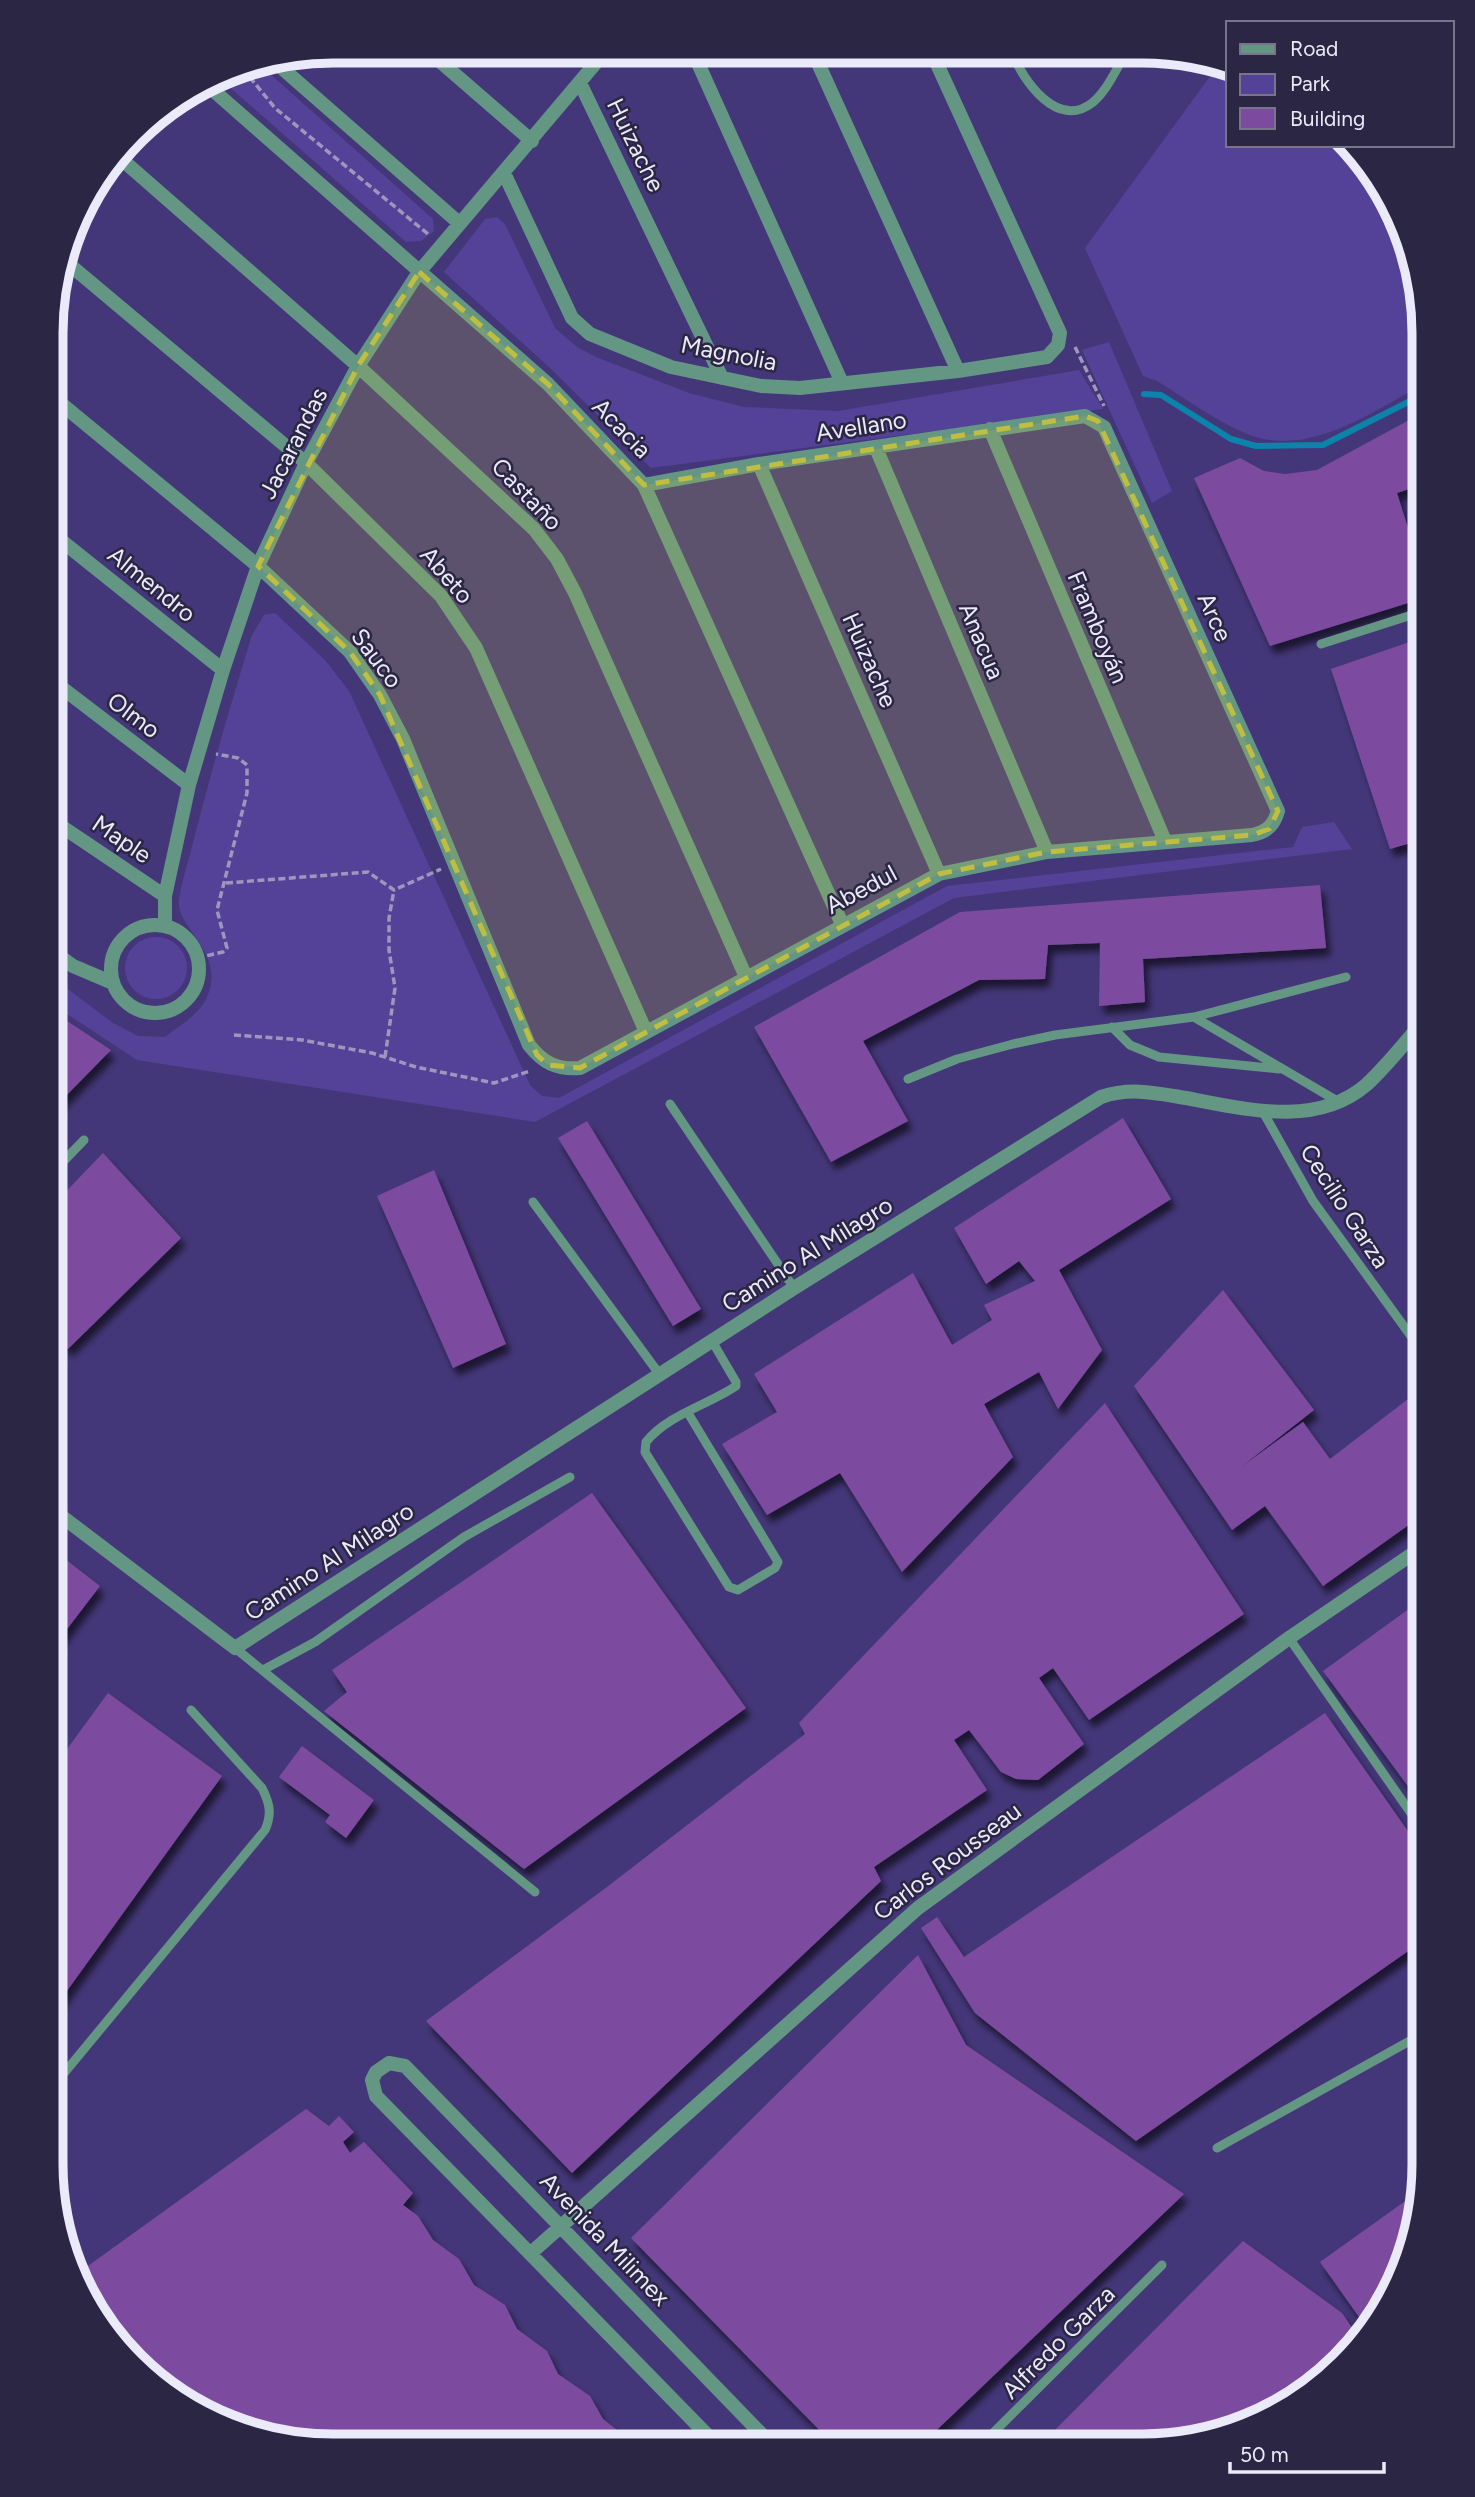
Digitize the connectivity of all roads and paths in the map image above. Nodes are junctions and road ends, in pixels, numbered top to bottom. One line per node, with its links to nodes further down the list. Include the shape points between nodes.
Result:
1 (442, 63): 12 (street)
2 (595, 63): 10 (street, Jacarandas)
3 (698, 63): 23 (street)
4 (818, 63): 21 (street)
5 (937, 63): 19 (street)
6 (1017, 63): 7 (lane, via 1030,87 1045,101 1078,110 1100,94)
7 (1120, 63)
8 (282, 68): 15 (street)
9 (249, 76): 16 (path, via 275,108)
10 (580, 83): 12 (street, Jacarandas); 22 (street, Huizache)
11 (214, 91): 18 (street, Acacia)
12 (532, 141): 14 (street, Jacarandas)
13 (124, 162): 20 (street, Castaño)
14 (504, 173): 15 (street, Jacarandas); 22 (street, Magnolia, via 579,327 671,367)
15 (458, 222): 16 (street, Jacarandas)
16 (440, 244): 18 (street, Jacarandas)
17 (71, 266): 28 (street, Abeto)
18 (419, 272): 20 (street, Jacarandas); 30 (street, Acacia, via 548,384)
19 (1060, 333): 21 (street, Magnolia, via 1058,345 1047,357); 25 (path, via 1078,350 1108,415)
20 (358, 366): 28 (street, Jacarandas); 52 (street, Castaño, via 506,500 557,559)
21 (958, 371): 23 (street, Magnolia)
22 (722, 378): 23 (street, Magnolia, via 800,388)
23 (842, 383)
24 (63, 405): 32 (street, Sauco)
25 (1104, 427): 26 (street, Avellano, via 1085,416); 40 (street, Arce, via 1278,811 1269,829)
26 (990, 429): 27 (street, Avellano); 41 (street, Framboyán)
27 (876, 448): 29 (street, Avellano); 42 (street, Anacua)
28 (306, 463): 32 (street, Jacarandas); 57 (street, Abeto, via 441,596 476,648)
29 (759, 464): 30 (street, Avellano); 44 (street, Huizache)
30 (645, 485): 48 (street, Acacia)
31 (63, 542): 35 (street, Almendro)
32 (258, 566): 35 (street, Jacarandas); 43 (street, Sauco, via 350,652 380,695 403,740)
33 (1412, 615): 34 (lane)
34 (1321, 644)
35 (223, 670): 37 (street, Jacarandas)
36 (63, 689): 38 (street, Olmo)
37 (200, 752): 38 (street, Jacarandas); 45 (path, via 238,758 247,765 247,793)
38 (189, 785): 47 (street, Jacarandas)
39 (63, 827): 47 (street, Maple)
40 (1252, 835): 41 (street, Abedul)
41 (1165, 841): 42 (street, Abedul)
42 (1047, 852): 44 (street, Abedul)
43 (452, 864): 46 (path); 61 (street, Sauco, via 529,1045)
44 (939, 874): 48 (street, Abedul)
45 (226, 883): 46 (path, via 368,872); 50 (path, via 217,910 227,948)
46 (394, 890): 60 (path, via 389,950 395,988)
47 (165, 896): 49 (street, Jacarandas)
48 (842, 924): 52 (street, Abedul)
49 (165, 926): 50 (street, via 188,941); 54 (street, via 141,927 122,940 112,960)
50 (197, 958): 54 (street, via 192,992 180,1005 164,1012 138,1009 123,999)
51 (63, 959): 54 (street)
52 (746, 977): 57 (street, Abedul)
53 (1346, 977): 55 (lane)
54 (113, 983)
55 (1194, 1017): 56 (lane); 62 (lane)
56 (1112, 1027): 62 (lane, via 1130,1045 1159,1058); 63 (lane, via 1013,1044)
57 (646, 1032): 61 (street, Abedul, via 580,1068)
58 (1412, 1034): 64 (street, Camino Al Milagro, via 1367,1084)
59 (234, 1035): 60 (path, via 302,1040)
60 (385, 1057): 61 (path, via 494,1083)
61 (548, 1065)
62 (1284, 1070): 64 (lane)
63 (908, 1079)
64 (1341, 1103): 66 (street, Camino Al Milagro, via 1311,1112)
65 (670, 1104): 70 (lane)
66 (1262, 1110): 70 (street, Camino Al Milagro, via 1140,1090 1101,1097); 71 (lane, Cecilio Garza, via 1313,1201)
67 (84, 1140): 68 (lane)
68 (63, 1162)
69 (533, 1202): 73 (lane)
70 (794, 1288): 72 (street, Camino Al Milagro)
71 (1412, 1337)
72 (712, 1341): 73 (street, Camino Al Milagro); 74 (lane, via 736,1386)
73 (660, 1375): 79 (street, Camino Al Milagro)
74 (688, 1413): 74 (lane, via 650,1436 645,1452 729,1587 738,1590 778,1562)
75 (570, 1477): 80 (lane, via 464,1537 316,1642)
76 (63, 1517): 79 (street)
77 (1412, 1554): 78 (street, Carlos Rousseau)
78 (1289, 1638): 82 (lane); 87 (street, Carlos Rousseau, via 918,1908)
79 (235, 1648): 80 (lane)
80 (262, 1670): 83 (lane)
81 (191, 1710): 85 (lane, via 262,1788 271,1817 265,1830)
82 (1412, 1815)
83 (535, 1892)
84 (1412, 2040): 86 (lane)
85 (63, 2074)
86 (1217, 2148)
87 (560, 2225): 88 (street, Carlos Rousseau); 88 (street, Avenida Milimex, via 405,2066 389,2063 376,2072 372,2080 376,2096); 91 (street, Avenida Milimex)
88 (531, 2253): 90 (street)
89 (1162, 2264): 92 (lane, Alfredo Garza)
90 (706, 2434)
91 (761, 2434)
92 (993, 2434)

